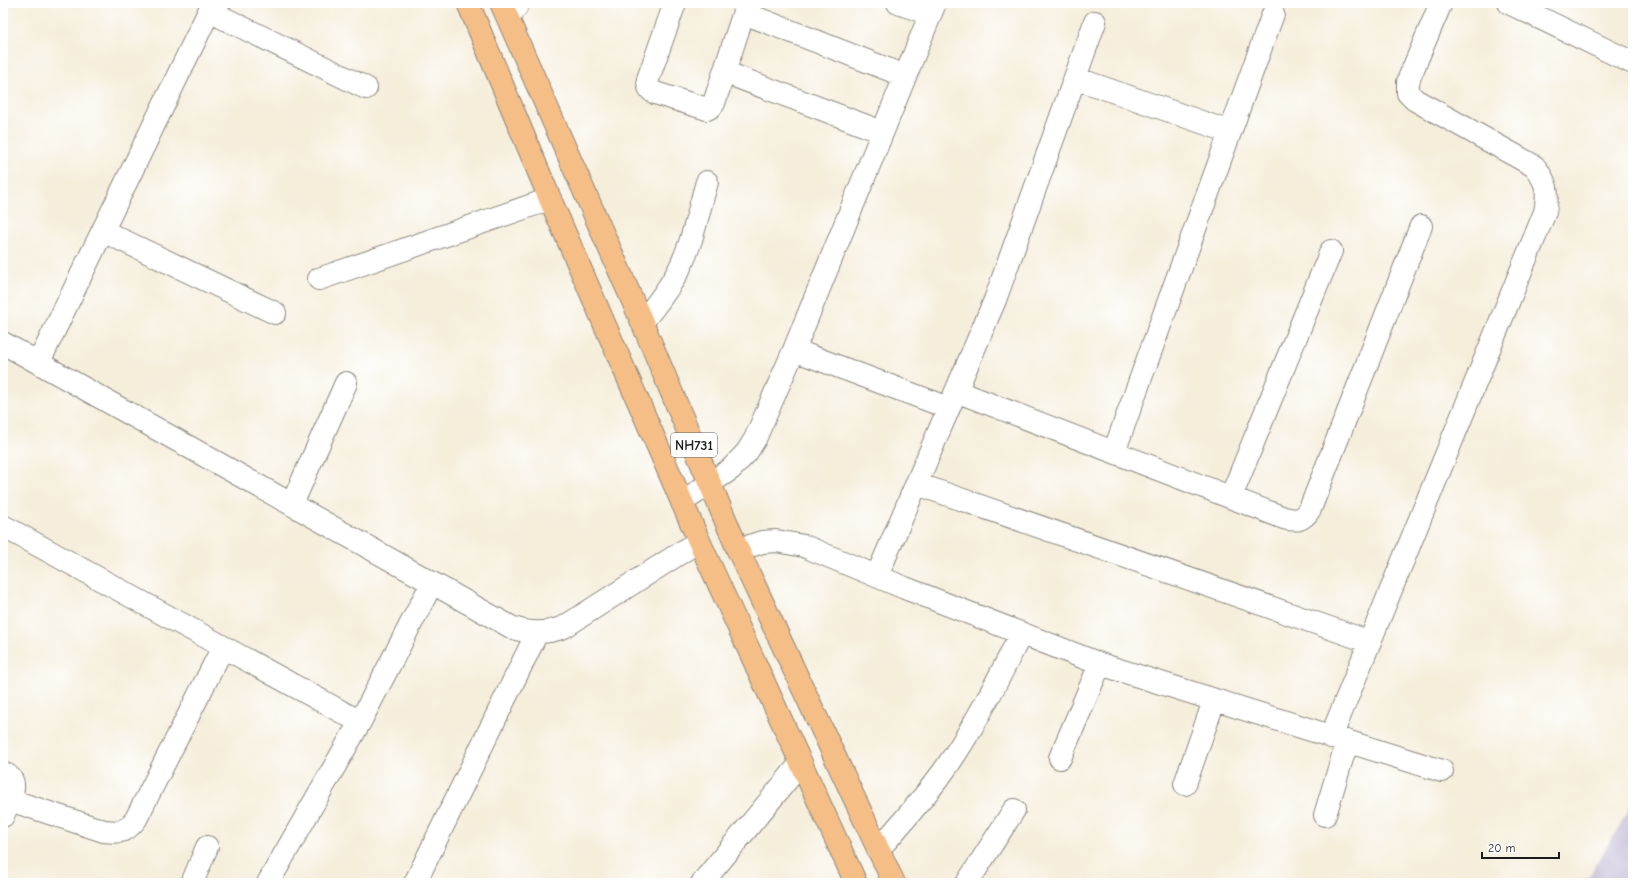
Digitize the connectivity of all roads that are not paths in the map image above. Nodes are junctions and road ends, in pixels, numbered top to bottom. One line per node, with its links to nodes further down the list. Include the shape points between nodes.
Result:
1 (468, 3): 22 (highway, NH731)
2 (501, 3): 13 (highway, NH731)
3 (523, 3): 13 (lane)
4 (675, 3): 15 (street, via 648,79 649,88 655,93 707,109 714,103)
5 (898, 3): 10 (street)
6 (1441, 3): 47 (street, via 1410,76 1408,93 1415,100 1534,166 1543,177 1547,200 1545,212)
7 (1509, 3): 14 (street)
8 (211, 7): 18 (street); 24 (street)
9 (745, 8): 15 (street); 16 (street)
10 (932, 9): 16 (street)
11 (1273, 14): 20 (street)
12 (1095, 22): 17 (street)
13 (510, 23): 28 (highway, NH731)
14 (1633, 63)
15 (724, 72): 19 (street)
16 (905, 76): 19 (street)
17 (1075, 78): 20 (street); 33 (street, via 995,300)
18 (366, 88)
19 (882, 132): 30 (street)
20 (1230, 132): 34 (street)
21 (707, 182): 28 (street, via 677,274 663,297)
22 (550, 199): 26 (street); 38 (highway, NH731)
23 (1421, 226): 37 (street, via 1307,515 1293,520)
24 (103, 231): 27 (street); 31 (street)
25 (1331, 251): 37 (street)
26 (319, 279)
27 (275, 312)
28 (642, 322): 35 (highway, NH731)
29 (3, 343): 31 (street)
30 (794, 350): 33 (street); 35 (street, via 747,452 731,469)
31 (39, 362): 39 (street)
32 (346, 383): 39 (street)
33 (953, 400): 34 (street); 36 (street)
34 (1114, 452): 37 (street)
35 (710, 483): 38 (street); 42 (highway, NH731)
36 (918, 484): 43 (street); 47 (street)
37 (1231, 497)
38 (682, 502): 41 (highway, NH731)
39 (292, 504): 44 (street)
40 (3, 526): 48 (street)
41 (699, 541): 45 (street, via 564,627 552,632); 54 (highway, NH731)
42 (738, 550): 43 (street, via 762,542 788,542); 62 (highway, NH731)
43 (877, 576): 46 (street)
44 (432, 583): 45 (street, via 511,627); 51 (street)
45 (537, 633): 65 (street)
46 (1021, 634): 49 (street); 62 (street, via 987,702 943,771)
47 (1370, 642): 52 (street)
48 (223, 647): 51 (street); 58 (street, via 136,819 129,827 115,833)
49 (1100, 664): 50 (street); 53 (street)
50 (1214, 701): 52 (street); 57 (street)
51 (360, 722): 64 (street)
52 (1339, 739): 55 (street); 60 (street)
53 (1060, 758)
54 (801, 763): 66 (street); 67 (highway, NH731)
55 (1442, 771)
56 (3, 773): 58 (street, via 13,781 14,790)
57 (1185, 784)
58 (6, 808)
59 (1014, 810): 69 (street)
60 (1325, 815)
61 (206, 847): 63 (street)
62 (878, 850): 68 (highway, NH731)
63 (192, 883)
64 (268, 883)
65 (415, 883)
66 (702, 883)
67 (856, 883)
68 (894, 883)
69 (967, 883)

